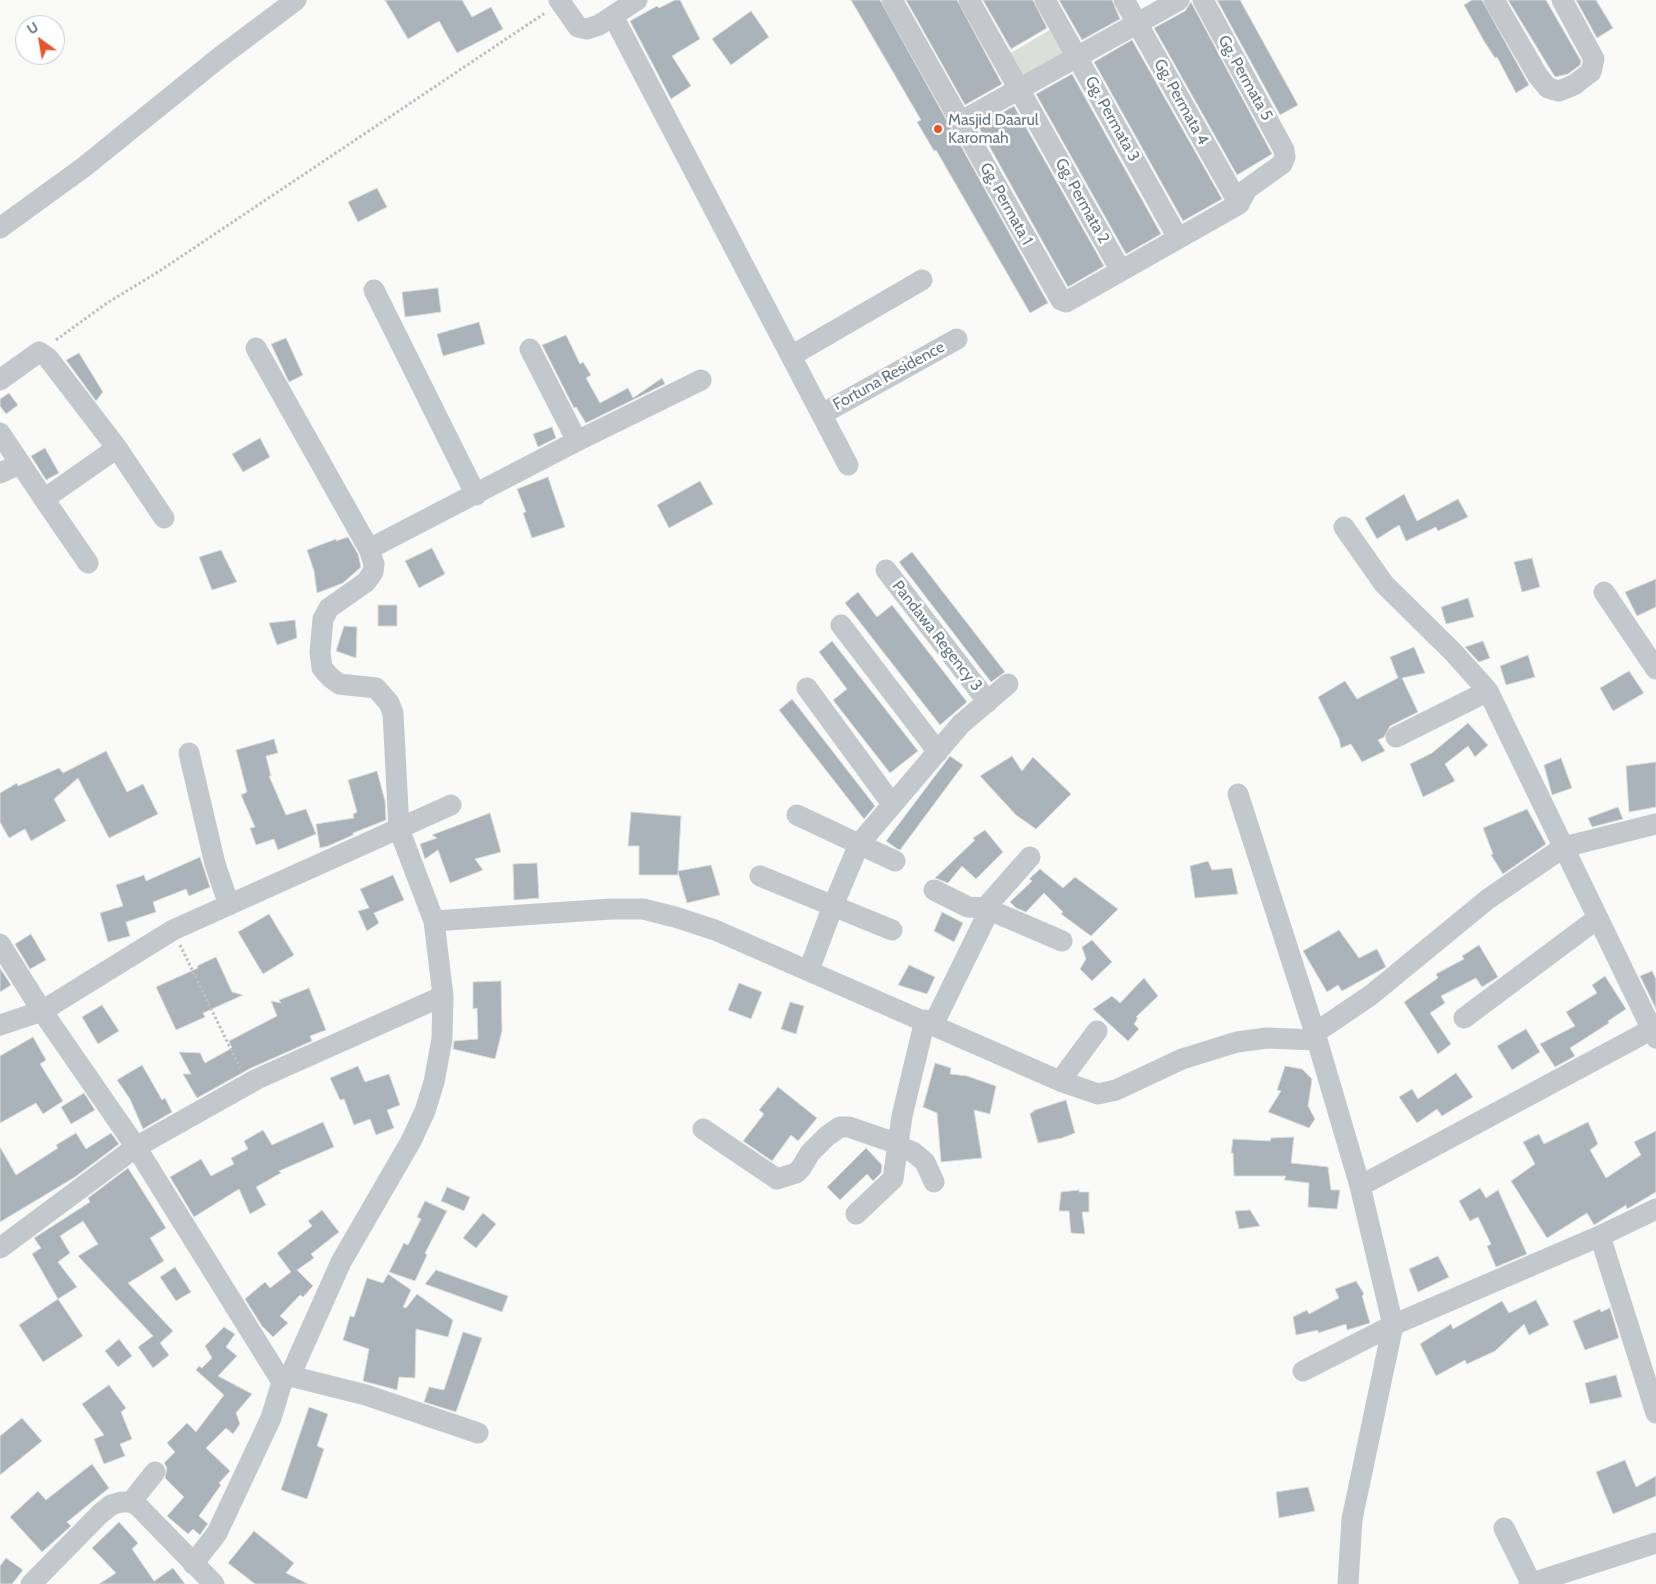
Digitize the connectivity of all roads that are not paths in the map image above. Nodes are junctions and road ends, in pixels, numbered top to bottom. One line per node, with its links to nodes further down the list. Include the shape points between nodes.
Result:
1 (296, 0): 18 (street, via 227,51 84,167)
2 (637, 0): 12 (street)
3 (892, 0): 16 (street, Gg. Permata 1)
4 (969, 0): 15 (street, Gg. Permata 2)
5 (1045, 0): 14 (street, Gg. Permata 3)
6 (1124, 0): 13 (street, Gg. Permata 4)
7 (1178, 0): 13 (street)
8 (1203, 0): 17 (street, Gg. Permata 5, via 1284,150 1282,164 1247,189)
9 (1494, 0): 10 (street, via 1538,76 1548,88 1559,91 1591,72 1594,59)
10 (1562, 0)
11 (560, 1): 12 (street, via 578,26 587,29)
12 (613, 16): 26 (street)
13 (1137, 23): 14 (street); 17 (street, Gg. Permata 4)
14 (1077, 57): 15 (street); 19 (street, Gg. Permata 3)
15 (1019, 89): 16 (street); 20 (street, Gg. Permata 2)
16 (960, 122): 20 (street, Gg. Permata 1, via 1063,302)
17 (1239, 204): 19 (street)
18 (0, 228)
19 (1178, 238): 20 (street)
20 (1121, 271)
21 (922, 280): 26 (street)
22 (374, 290): 36 (street)
23 (957, 339): 29 (street, Fortuna Residence)
24 (256, 348): 40 (street)
25 (530, 349): 31 (street)
26 (791, 356): 29 (street)
27 (0, 380): 32 (street, via 39,352 48,358)
28 (701, 380): 31 (street)
29 (822, 414): 34 (street)
30 (0, 433): 33 (street)
31 (577, 441): 36 (street)
32 (118, 448): 37 (street); 38 (street)
33 (20, 464): 35 (street); 37 (street)
34 (848, 465)
35 (0, 473)
36 (476, 495): 40 (street)
37 (44, 499): 41 (street)
38 (164, 518)
39 (1344, 527): 48 (street, via 1384,584)
40 (369, 549): 58 (street, via 373,572 366,582 330,608 324,619 320,652 322,668 334,681 376,688 389,703 393,713)
41 (88, 563)
42 (886, 570): 49 (street, Pandawa Regency 3)
43 (1604, 592): 45 (street)
44 (841, 625): 51 (street)
45 (1656, 669)
46 (1008, 684): 49 (street, Pandawa Regency 3)
47 (807, 688): 55 (street)
48 (1488, 691): 50 (street); 60 (street)
49 (988, 702): 51 (street, Pandawa Regency 3, via 961,724)
50 (1396, 737)
51 (938, 752): 55 (street, Pandawa Regency 3)
52 (189, 753): 65 (street, via 215,864)
53 (1238, 794): 81 (street)
54 (451, 804): 58 (street)
55 (892, 804): 59 (street, Pandawa Regency 3)
56 (797, 815): 59 (street)
57 (1656, 824): 60 (street)
58 (399, 829): 65 (street); 69 (street)
59 (859, 844): 62 (street); 66 (street, Pandawa Regency 3)
60 (1564, 848): 68 (street); 81 (street, via 1488,899)
61 (1030, 857): 67 (street)
62 (895, 861)
63 (760, 876): 66 (street)
64 (934, 890): 67 (street, via 968,907)
65 (229, 905): 75 (street, via 172,930)
66 (833, 906): 70 (street); 73 (street, Pandawa Regency 3)
67 (985, 908): 71 (street); 77 (street, via 986,917)
68 (1598, 918): 76 (street); 80 (street)
69 (434, 921): 73 (street, via 563,911 643,909 716,930); 74 (street)
70 (892, 930)
71 (1062, 941)
72 (0, 944): 75 (street)
73 (809, 970): 77 (street)
74 (443, 996): 85 (street, via 248,1084); 94 (street, via 442,1039 425,1111 341,1262)
75 (42, 1011): 78 (street); 85 (street)
76 (1464, 1018)
77 (929, 1023): 82 (street); 84 (street, via 902,1116)
78 (0, 1025)
79 (1097, 1032): 82 (street)
80 (1654, 1032): 87 (street)
81 (1316, 1037): 82 (street, via 1237,1042 1182,1059 1116,1090 1098,1094); 87 (street)
82 (1060, 1082)
83 (703, 1129): 84 (street, via 777,1179 796,1173 826,1136 840,1127 849,1127)
84 (898, 1145): 86 (street, via 925,1162); 89 (street, via 893,1179)
85 (136, 1147): 91 (street); 94 (street)
86 (934, 1182)
87 (1360, 1186): 92 (street)
88 (1656, 1209): 90 (street)
89 (856, 1214)
90 (1600, 1236): 92 (street); 95 (street)
91 (0, 1248)
92 (1392, 1325): 93 (street); 104 (street, via 1352,1519)
93 (1303, 1371)
94 (286, 1379): 96 (street, via 366,1395); 101 (street, via 217,1533)
95 (1656, 1413)
96 (478, 1433)
97 (155, 1472): 98 (street)
98 (130, 1502): 101 (street, via 137,1505); 102 (street, via 111,1505 100,1514)
99 (1504, 1528): 105 (street)
100 (1656, 1543): 105 (street)
101 (193, 1564): 103 (street)
102 (31, 1584)
103 (214, 1584)
104 (1348, 1584)
105 (1530, 1584)

